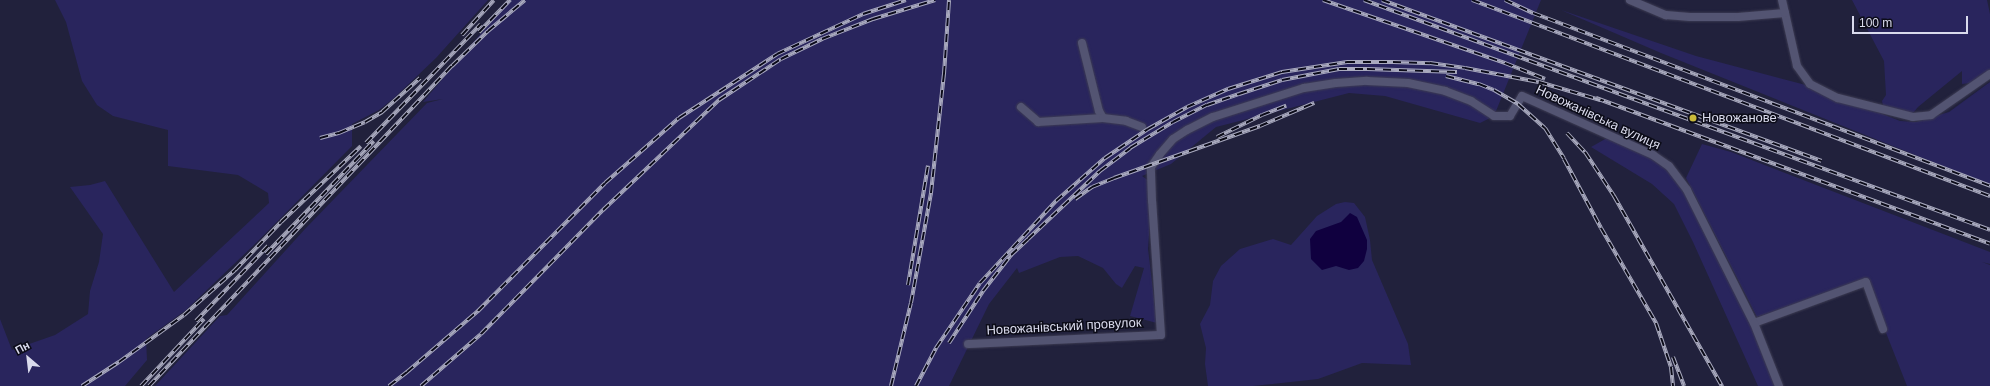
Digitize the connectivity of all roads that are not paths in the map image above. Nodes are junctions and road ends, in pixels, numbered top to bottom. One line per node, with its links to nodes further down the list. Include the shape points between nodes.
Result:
1 (1630, 0): 3 (street, via 1666,15 1738,17)
2 (1782, 0): 3 (street)
3 (1785, 13): 5 (street, via 1797,66 1810,84 1838,98 1913,117 1931,115)
4 (1082, 43): 7 (street, via 1098,111)
5 (1990, 74)
6 (1021, 106): 7 (street, via 1038,122)
7 (1103, 118): 8 (street)
8 (1142, 126)
9 (1754, 323): 10 (street, via 1866,282); 11 (street, Новожанівська вулиця, via 1687,190 1669,166 1653,155 1522,96 1510,116 1494,116 1471,101 1445,91 1408,83 1367,81 1304,88 1213,116 1173,139 1160,154 1151,167); 13 (street, Новожанівська вулиця)
10 (1883, 329)
11 (1161, 335): 12 (street, Новожанівський провулок)
12 (968, 344)
13 (1779, 386)

